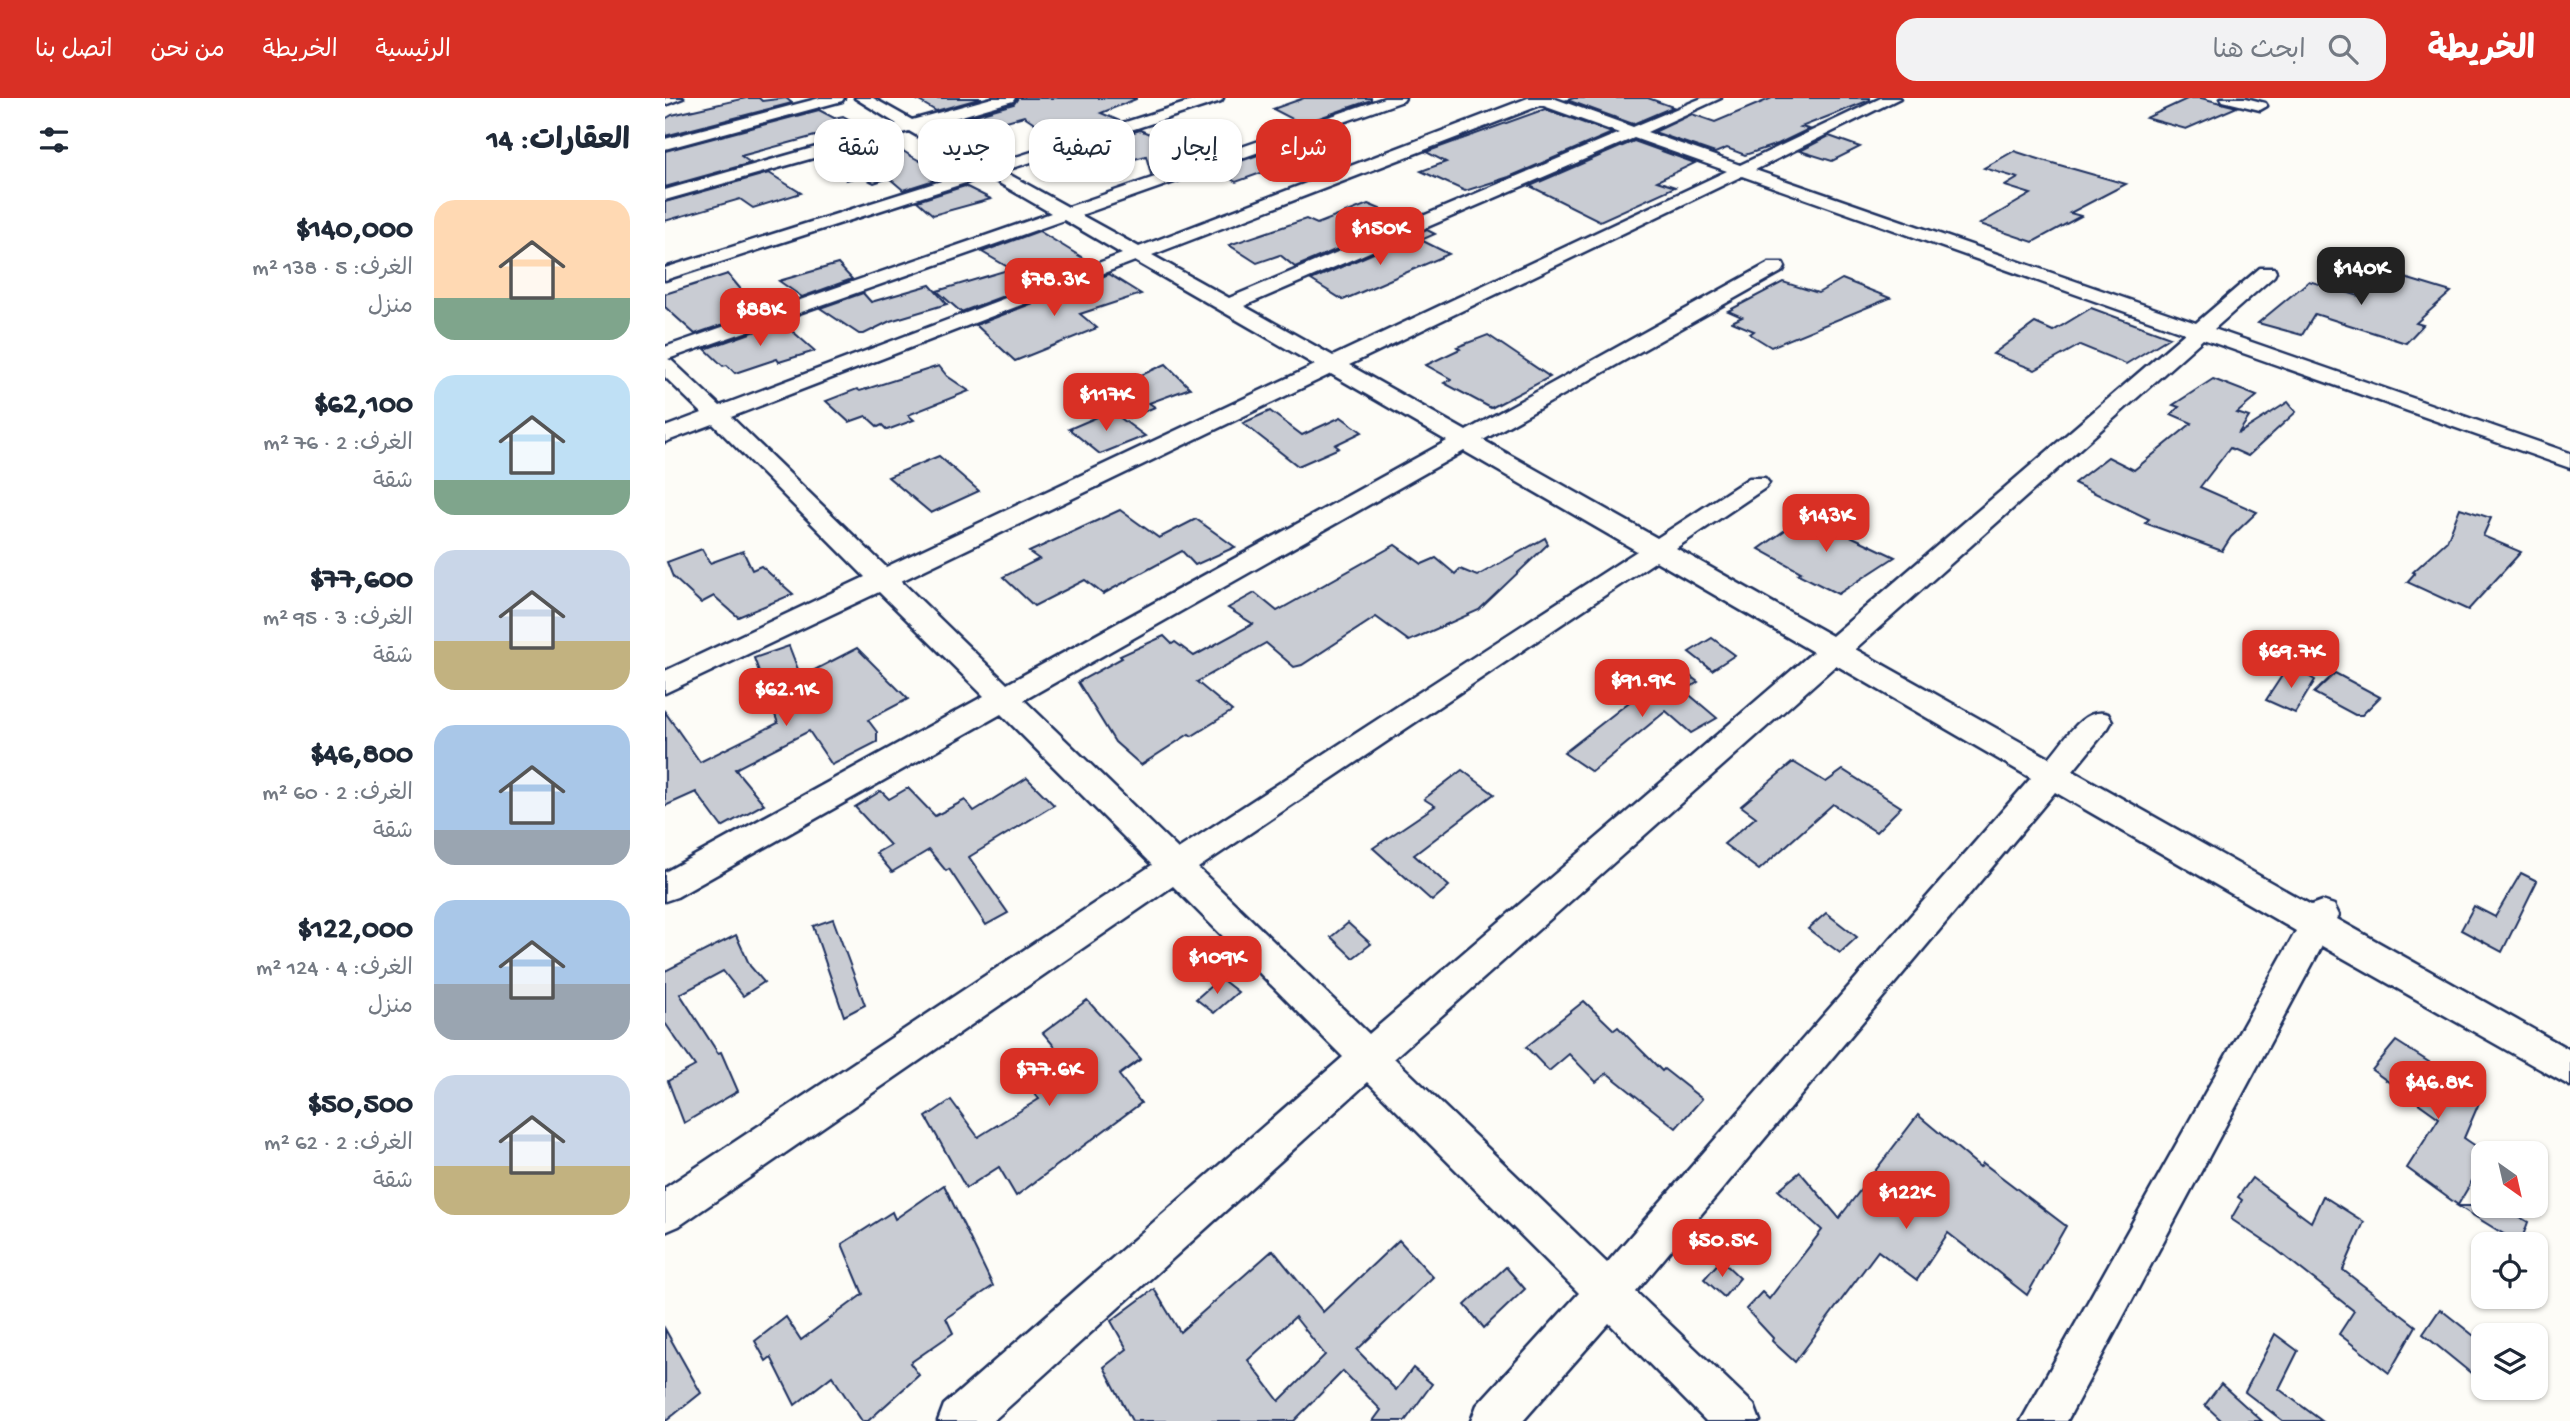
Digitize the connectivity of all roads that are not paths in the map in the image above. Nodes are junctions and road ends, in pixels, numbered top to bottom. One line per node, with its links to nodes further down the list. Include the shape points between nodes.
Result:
1 (676, 98): 11 (street)
2 (837, 98): 17 (street)
3 (862, 98): 14 (street)
4 (1008, 98): 14 (street)
5 (1216, 98): 18 (street)
6 (1398, 98): 23 (street)
7 (1714, 98): 16 (street)
8 (1856, 98): 12 (street)
9 (2228, 98): 13 (street)
10 (1541, 99): 16 (street); 24 (street)
11 (665, 101)
12 (1886, 101): 19 (street)
13 (2260, 106)
14 (911, 126): 15 (street); 22 (street)
15 (918, 130)
16 (1634, 132): 19 (street); 28 (street)
17 (665, 144)
18 (1015, 162)
19 (1743, 170): 29 (street); 32 (street)
20 (952, 182): 27 (street)
21 (1010, 182): 23 (street)
22 (665, 195)
23 (1068, 215): 24 (street); 30 (street)
24 (1137, 254): 28 (street); 33 (street)
25 (1776, 267): 35 (street)
26 (2267, 272): 29 (street)
27 (665, 274)
28 (1227, 306): 32 (street)
29 (2200, 331): 36 (street); 40 (street)
30 (665, 354)
31 (665, 365): 33 (street)
32 (1333, 366): 35 (street); 39 (street)
33 (716, 415): 34 (street); 39 (street)
34 (665, 435)
35 (1466, 441): 38 (street); 42 (street)
36 (2570, 461)
37 (1757, 483): 38 (street)
38 (1656, 549): 40 (street); 45 (street)
39 (884, 580): 41 (street); 42 (street)
40 (1834, 651): 44 (street); 48 (street)
41 (665, 683)
42 (1005, 700): 45 (street); 46 (street)
43 (2098, 721): 44 (street)
44 (2053, 774): 47 (street); 51 (street)
45 (1174, 867): 48 (street); 50 (street)
46 (665, 888)
47 (2320, 920): 49 (street); 55 (street)
48 (1368, 1058): 51 (street); 52 (street)
49 (2570, 1069)
50 (665, 1212)
51 (1608, 1293): 53 (street); 54 (street)
52 (960, 1421)
53 (1493, 1421)
54 (1738, 1421)
55 (2043, 1421)

